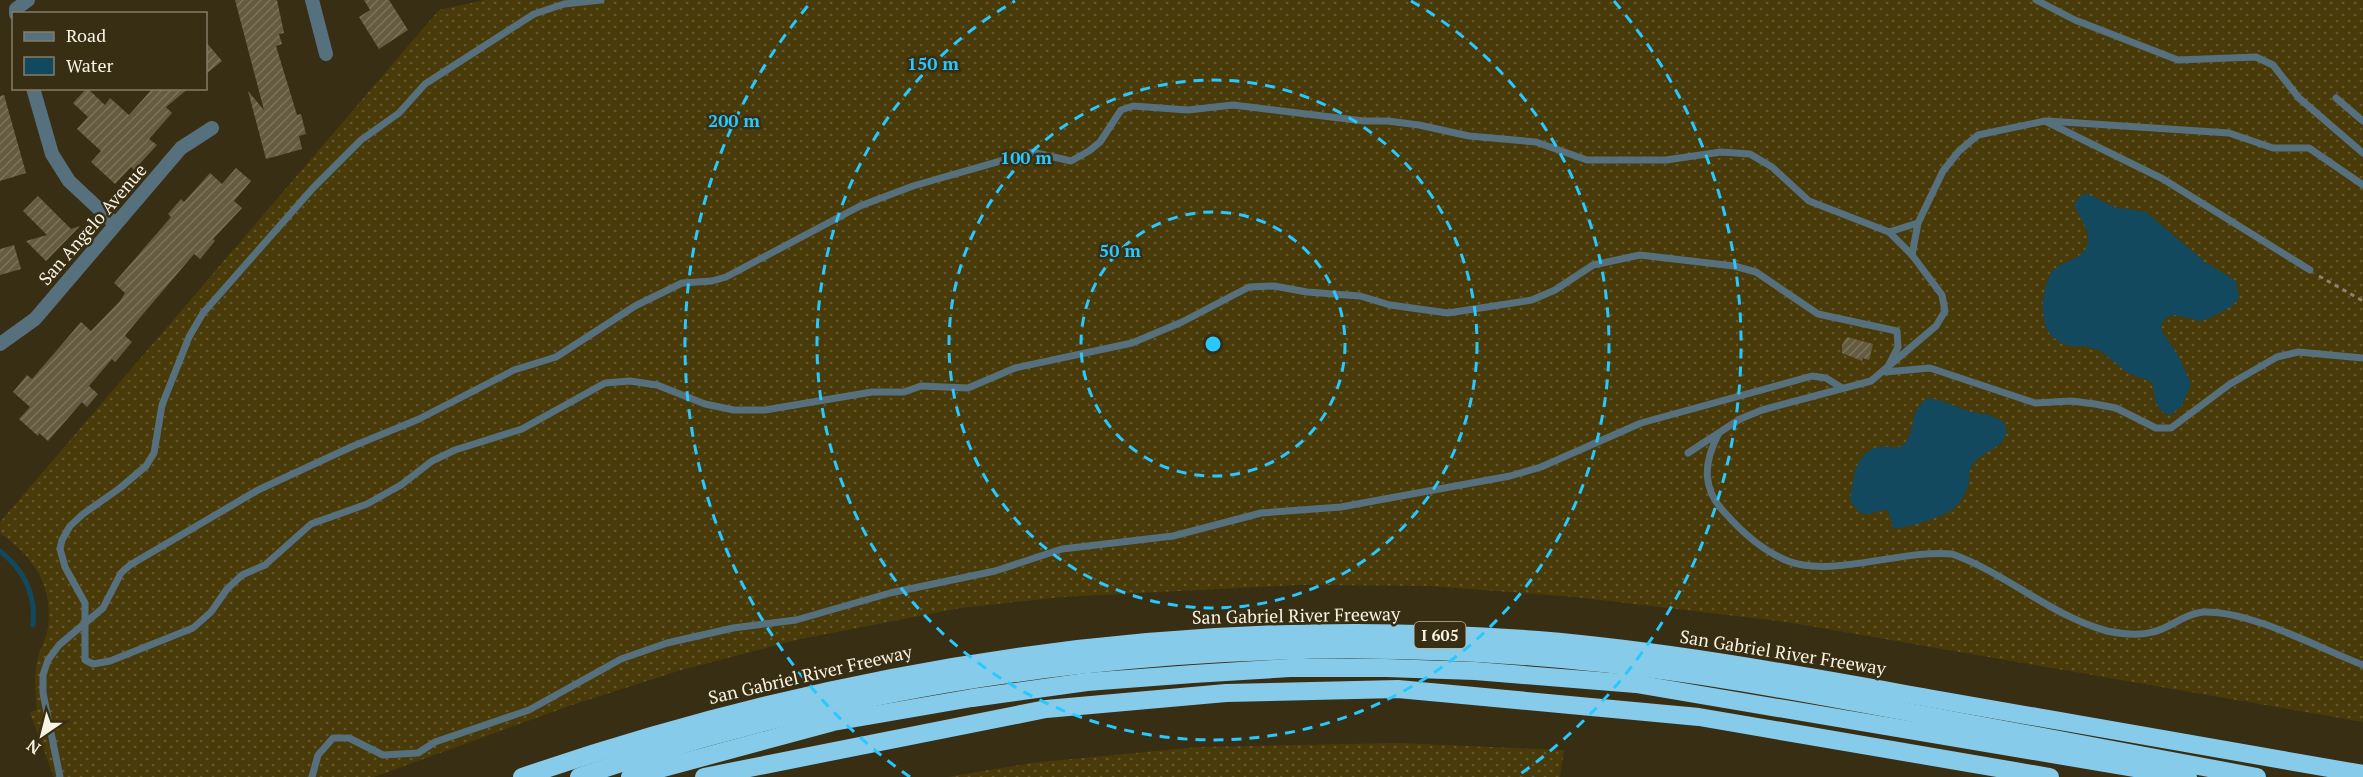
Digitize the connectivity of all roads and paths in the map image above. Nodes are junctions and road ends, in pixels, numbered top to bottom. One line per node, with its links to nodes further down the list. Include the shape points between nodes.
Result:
1 (28, 0): 5 (street)
2 (312, 0): 6 (street)
3 (601, 0): 26 (lane, via 564,4 534,14 425,84 399,113 361,140 313,188 204,313 189,337 162,405 154,453 146,466 83,514 62,540 65,567 85,603)
4 (2036, 0): 12 (lane, via 2075,20 2178,60 2256,57 2273,65 2299,98)
5 (16, 12)
6 (326, 54)
7 (34, 90): 15 (street, via 52,154 69,181)
8 (2336, 98): 10 (lane)
9 (2045, 121): 13 (lane, via 2229,133 2273,148 2309,148); 14 (lane, via 1978,135 1943,171); 18 (lane, via 2163,179)
10 (2363, 121)
11 (212, 128): 15 (street, San Angelo Avenue, via 181,148)
12 (2363, 153)
13 (2363, 185)
14 (1918, 223): 16 (lane); 17 (lane)
15 (115, 224): 20 (street, San Angelo Avenue, via 35,319)
16 (1889, 232): 17 (lane); 26 (lane, via 1809,201 1772,167 1749,154 1720,152 1665,160 1587,160 1536,142 1469,136 1419,125 1233,105 1179,110 1133,106 1121,110 1100,142 1071,161 1032,153 887,195 726,277 682,283 636,306 556,357 514,370 419,419 258,490 129,565 103,608)
17 (1912, 255): 22 (lane, via 1942,295 1946,311 1936,326)
18 (2310, 270): 19 (path)
19 (2363, 301)
20 (0, 344)
21 (2363, 358): 22 (lane, via 2298,352 2277,357 2230,384 2171,428 2156,428 2116,408 2095,404 2036,403 1930,368)
22 (1885, 372): 23 (lane, via 1871,381); 26 (lane, via 1898,347 1897,331 1818,314 1756,273 1702,262 1640,255 1617,259 1593,265 1532,300 1448,313 1360,296 1274,286 1249,287 1132,343 1015,368 968,388 921,386 904,392 872,392 765,410 734,410 705,404 657,385 605,383 522,429 432,460 401,485 367,504 311,524 265,565 242,575 226,589 211,612 193,628 93,664 85,660)
23 (1842, 388): 24 (lane, via 1740,418); 30 (lane, via 1826,378 1812,376 1641,423 1541,467 1510,476 1341,507 1261,513 1173,536 1062,549 995,571 890,593 796,620 733,628 667,643 621,659 529,710 435,742 418,753 383,755 349,738 333,738 318,755)
24 (1718, 435): 25 (lane); 27 (lane, via 1707,460 1706,478 1711,495 1734,523 1789,562 1826,565 1932,552 1952,554 2106,630 2138,635 2154,632 2185,616 2220,613 2269,627)
25 (1688, 453)
26 (85, 623): 29 (lane, via 59,645 43,675)
27 (2363, 665)
28 (2363, 774): 31 (highway, San Gabriel River Freeway / I 605, via 1673,655 1494,637 1364,633 1158,641 1050,651 907,673 719,716)
29 (60, 777)
30 (312, 777)
31 (522, 777)
32 (579, 777): 37 (highway, via 659,750 775,719 955,682 1170,656 1359,650 1590,662 1698,675)
33 (630, 777): 36 (highway, via 833,722 972,698 1087,682 1290,668 1475,671 1635,684)
34 (704, 777): 35 (highway, via 1046,709 1226,693 1398,689 1699,717)
35 (2050, 777)
36 (2188, 777)
37 (2257, 777)

